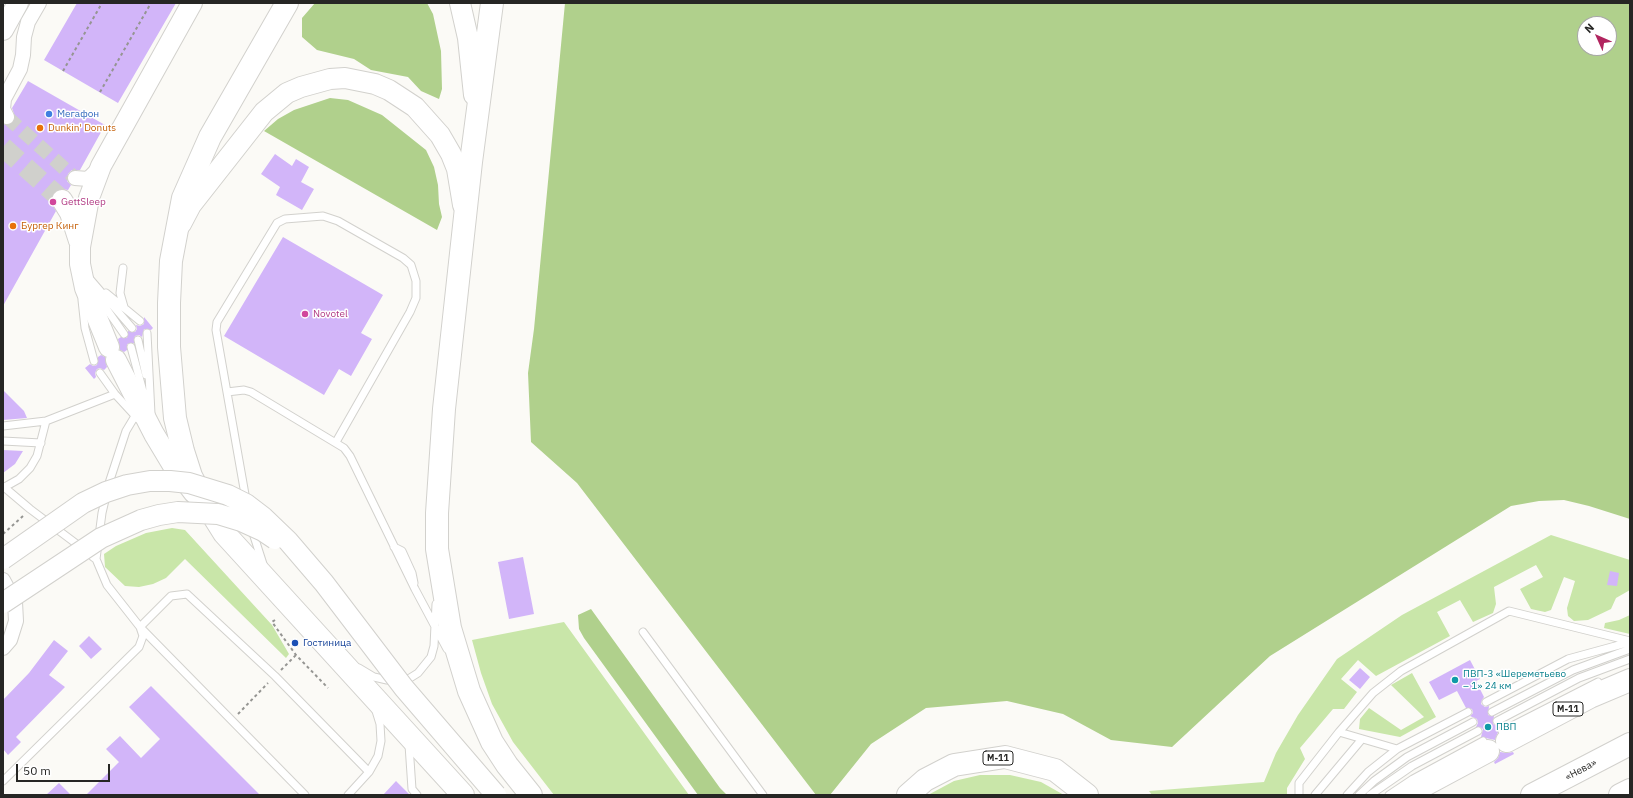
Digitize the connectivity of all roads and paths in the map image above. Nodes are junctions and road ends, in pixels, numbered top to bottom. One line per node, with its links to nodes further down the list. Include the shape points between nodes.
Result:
1 (18, 3): 9 (street)
2 (39, 3): 12 (street, via 28,22 20,69 4,99 3,109)
3 (102, 3): 10 (path)
4 (151, 3): 11 (path)
5 (192, 3): 14 (street)
6 (287, 3): 18 (main road, via 210,137 184,198)
7 (492, 3): 13 (main road)
8 (460, 6): 13 (street, via 473,81)
9 (3, 30)
10 (63, 71)
11 (100, 92)
12 (7, 117)
13 (474, 139): 17 (main road)
14 (100, 166): 15 (street, via 88,179); 19 (street, via 89,198)
15 (75, 178)
16 (62, 200): 19 (street, via 76,226)
17 (465, 217): 18 (street, via 457,169 440,135 426,118 402,97 375,84 345,78 315,82 287,93 264,112 191,205); 44 (main road, via 444,409)
18 (175, 234): 42 (main road, via 169,303 169,347 175,418 192,476 204,502)
19 (80, 255): 21 (street); 26 (lane, via 90,285); 29 (lane, via 80,289 85,328)
20 (123, 268): 22 (lane, via 120,294)
21 (89, 285): 22 (lane); 24 (lane); 35 (street, via 113,354)
22 (124, 307): 23 (lane)
23 (140, 321)
24 (132, 328)
25 (147, 333): 33 (lane)
26 (124, 334)
27 (138, 340): 33 (lane)
28 (131, 347): 35 (lane)
29 (94, 361)
30 (100, 373): 32 (lane)
31 (227, 392): 38 (lane, via 251,392); 38 (lane, via 216,330 217,322 277,223 285,219 323,216 338,221 411,265 416,281 416,298); 49 (lane, via 247,508 259,553)
32 (115, 394): 34 (lane); 35 (lane)
33 (150, 395): 35 (lane)
34 (46, 421): 36 (lane); 39 (lane)
35 (146, 422): 42 (street, via 172,464); 46 (lane, via 126,431 109,482)
36 (3, 426)
37 (3, 441): 39 (lane)
38 (336, 442): 53 (lane, via 350,456)
39 (41, 443): 40 (lane, via 30,468 19,479)
40 (3, 488): 41 (lane)
41 (30, 509): 43 (path); 46 (lane)
42 (224, 533): 49 (main road)
43 (3, 534)
44 (437, 549): 53 (lane); 61 (main road, via 450,628)
45 (3, 559): 47 (street, bridge, via 59,519 106,492 134,484 170,481 210,488 246,504 276,528)
46 (96, 559): 52 (lane, via 107,585)
47 (318, 575): 50 (street, bridge, via 288,548 241,520 218,514 178,512 141,520 107,535); 89 (street, bridge, via 404,688)
48 (3, 580): 57 (street, via 15,602 16,621 10,640)
49 (277, 590): 56 (main road)
50 (3, 603)
51 (275, 620): 59 (path, via 272,622)
52 (140, 627): 62 (lane, via 171,596 187,594); 72 (lane); 83 (lane, via 143,636 139,647)
53 (436, 631): 56 (lane, via 431,657 425,666 410,678 399,681 374,677); 61 (lane)
54 (643, 632): 91 (lane)
55 (1630, 641): 69 (lane, via 1568,658); 76 (lane, via 1509,611 1395,675 1373,693)
56 (328, 646): 67 (main road)
57 (3, 648)
58 (1630, 649): 71 (lane, via 1573,670)
59 (296, 655): 62 (path); 66 (path)
60 (1630, 659): 73 (lane, via 1579,678)
61 (463, 675): 90 (main road, via 481,722 492,742)
62 (275, 676): 72 (path); 82 (lane)
63 (1603, 680): 79 (lane, via 1585,687)
64 (1630, 680): 79 (main road, М-11)
65 (1630, 687): 68 (lane)
66 (328, 688)
67 (368, 692): 77 (main road); 82 (lane, via 380,724 381,740 378,756)
68 (1612, 696)
69 (1486, 702)
70 (1468, 712): 81 (lane)
71 (1492, 712)
72 (232, 720): 85 (lane)
73 (1497, 721)
74 (1473, 722): 97 (lane, via 1408,757)
75 (1478, 731): 98 (lane, via 1412,766)
76 (1339, 732): 78 (lane); 94 (lane, via 1299,783)
77 (408, 735): 87 (lane, via 412,790); 88 (main road)
78 (1362, 739): 81 (lane); 95 (lane)
79 (1495, 741): 99 (lane, via 1413,779); 100 (main road, М-11)
80 (1630, 744): 101 (main road, «Нева»)
81 (1397, 749): 96 (lane, via 1368,772)
82 (369, 772): 86 (lane)
83 (3, 781)
84 (1630, 790): 102 (main road)
85 (305, 795)
86 (348, 795)
87 (417, 795)
88 (463, 795)
89 (496, 795)
90 (531, 795)
91 (763, 795)
92 (908, 795): 93 (main road, М-11, via 925,780 954,765 1005,757 1055,770)
93 (1087, 795)
94 (1298, 795)
95 (1315, 795)
96 (1347, 795)
97 (1359, 795)
98 (1370, 795)
99 (1389, 795)
100 (1406, 795)
101 (1532, 795)
102 (1620, 795)

